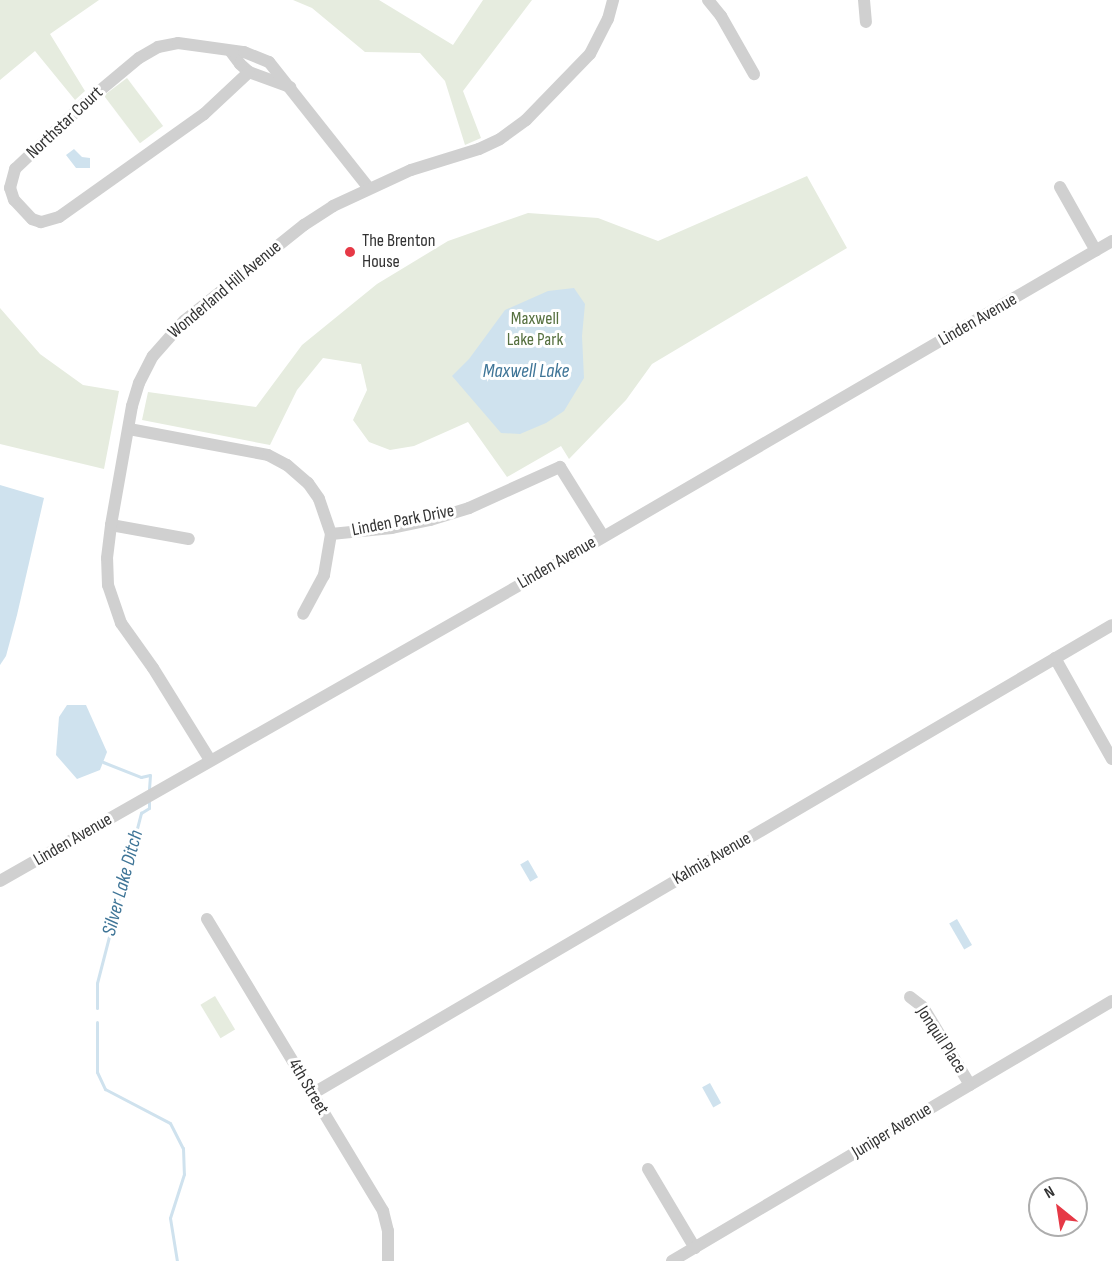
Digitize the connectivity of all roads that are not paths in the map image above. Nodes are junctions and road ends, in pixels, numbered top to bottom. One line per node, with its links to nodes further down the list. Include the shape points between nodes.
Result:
1 (613, 0): 9 (street, Wonderland Hill Avenue, via 605,28 590,54 526,120 479,149)
2 (708, 0): 7 (street)
3 (864, 0): 4 (street)
4 (866, 22)
5 (231, 52): 6 (street); 6 (street, Northstar Court, via 178,43 158,47 139,58 15,169 10,188 14,200 32,219 41,222 60,218 204,114); 8 (street, Northstar Court, via 244,52 269,63)
6 (249, 72): 8 (street)
7 (754, 74)
8 (290, 87): 9 (street, Northstar Court)
9 (369, 188): 13 (street, Wonderland Hill Avenue, via 304,225 168,337 139,383)
10 (1060, 188): 12 (street)
11 (1112, 241): 12 (street, Linden Avenue)
12 (1096, 251): 16 (street, Linden Avenue)
13 (129, 429): 14 (street, Wonderland Hill Avenue); 15 (street, Linden Park Drive, via 248,449 278,460 308,483 319,499)
14 (111, 525): 17 (street); 22 (street, Wonderland Hill Avenue, via 108,585 121,623)
15 (331, 534): 16 (street, Linden Park Drive, via 430,520 469,508 560,467); 18 (street, via 324,575)
16 (603, 536): 22 (street, Linden Avenue)
17 (189, 538)
18 (303, 614)
19 (1112, 625): 20 (street, Kalmia Avenue)
20 (1055, 658): 21 (street); 28 (street, Kalmia Avenue)
21 (1112, 759)
22 (210, 760): 23 (street, Linden Avenue)
23 (0, 881)
24 (207, 920): 28 (street, 4th Street)
25 (910, 997): 27 (street, Jonquil Place, via 923,1007)
26 (1112, 1001): 27 (street, Juniper Avenue)
27 (970, 1085): 30 (street, Juniper Avenue)
28 (312, 1094): 31 (street, 4th Street, via 383,1211)
29 (648, 1168): 30 (street)
30 (695, 1248): 32 (street, Juniper Avenue)
31 (388, 1261)
32 (672, 1261)

